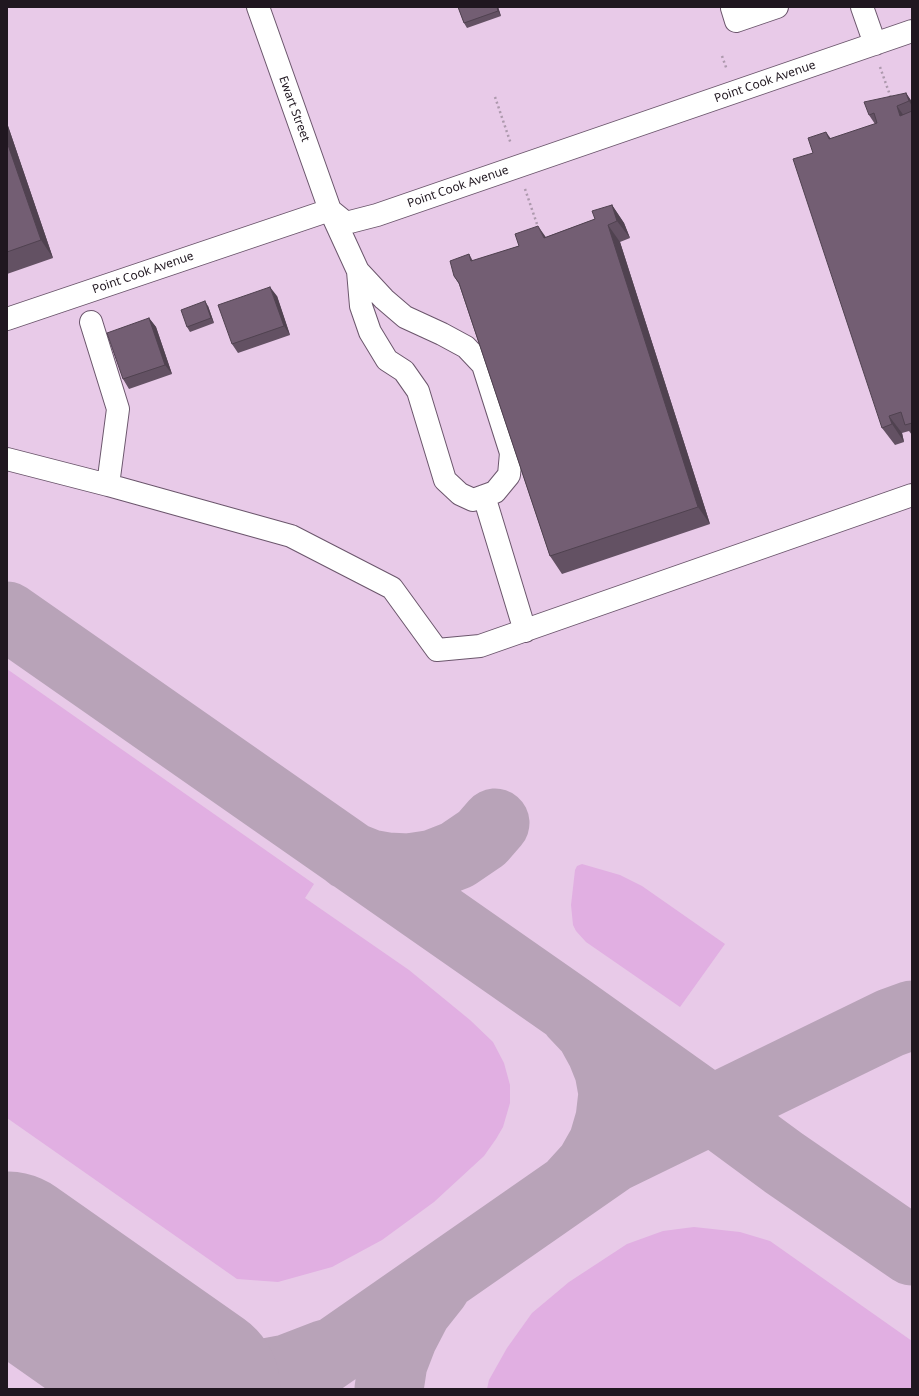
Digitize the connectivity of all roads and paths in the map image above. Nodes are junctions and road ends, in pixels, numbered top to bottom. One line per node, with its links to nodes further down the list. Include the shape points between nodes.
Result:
1 (258, 7): 10 (street, Ewart Street)
2 (777, 7): 4 (street)
3 (862, 7): 6 (street)
4 (734, 12)
5 (912, 31): 6 (street, Point Cook Avenue)
6 (877, 55): 9 (path); 10 (street, Point Cook Avenue, via 377,215 346,223)
7 (722, 56): 8 (path)
8 (727, 70)
9 (892, 101)
10 (330, 210): 11 (street, Ewart Street); 12 (street, Point Cook Avenue)
11 (358, 271): 17 (street, via 361,306 370,332 387,360 404,371 418,391 445,480 460,494 473,500); 17 (street, via 405,317 466,347 483,365 511,453 509,475 495,492)
12 (7, 320)
13 (91, 322): 15 (street, via 118,409)
14 (7, 459): 15 (street)
15 (108, 485): 18 (street, via 291,536 392,588 437,650 480,646)
16 (912, 495): 18 (street)
17 (484, 496): 18 (street)
18 (525, 631)

